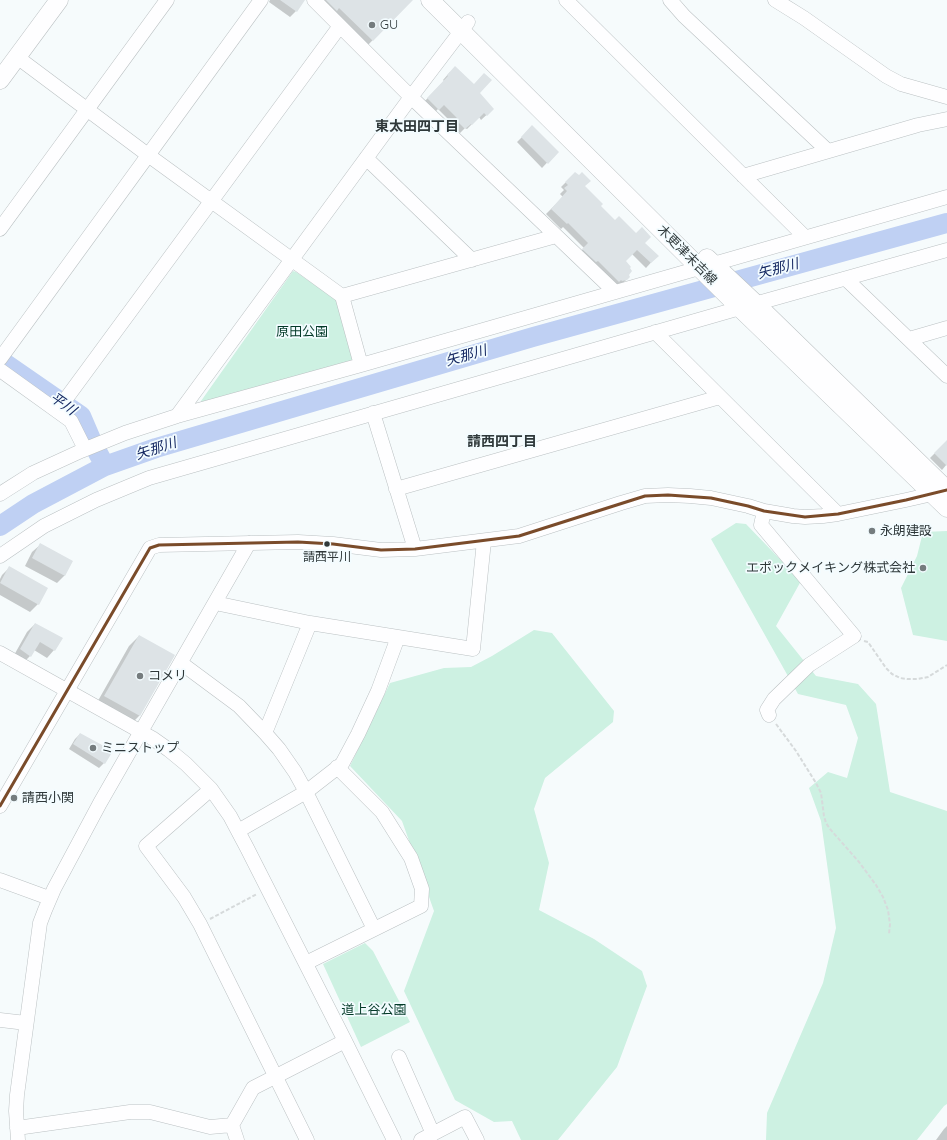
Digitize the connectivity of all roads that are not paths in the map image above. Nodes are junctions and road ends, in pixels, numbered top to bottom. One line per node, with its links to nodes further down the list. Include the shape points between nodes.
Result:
1 (59, 0): 11 (main road)
2 (167, 0): 15 (street)
3 (261, 0): 18 (street)
4 (314, 0): 9 (street)
5 (566, 0): 20 (street)
6 (670, 0): 17 (street)
7 (775, 0): 14 (street, via 886,76 901,84)
8 (439, 2): 10 (main road, 木更津末吉線)
9 (340, 26): 13 (street); 22 (street)
10 (465, 26): 13 (street); 29 (main road, 木更津末吉線)
11 (17, 57): 12 (main road); 15 (street)
12 (0, 80)
13 (412, 97): 19 (street); 24 (street)
14 (947, 97)
15 (87, 110): 18 (street); 23 (street)
16 (947, 119): 17 (street)
17 (828, 151): 20 (street)
18 (148, 155): 22 (street); 37 (street)
19 (366, 158): 27 (street); 28 (street)
20 (744, 176): 25 (street)
21 (947, 197): 25 (street)
22 (211, 201): 27 (street); 42 (street)
23 (0, 229)
24 (556, 236): 28 (street); 31 (street)
25 (805, 237): 29 (street)
26 (947, 250): 30 (street)
27 (292, 260): 32 (street); 44 (street)
28 (472, 260): 32 (street)
29 (706, 265): 31 (street); 33 (main road, 木更津末吉線)
30 (846, 279): 33 (street); 36 (street)
31 (614, 291): 38 (street)
32 (342, 296): 38 (street)
33 (748, 306): 35 (street); 48 (main road, 木更津末吉線)
34 (947, 328): 36 (street)
35 (655, 332): 41 (street); 43 (street)
36 (909, 339): 40 (street)
37 (2, 357)
38 (361, 365): 44 (street)
39 (0, 370): 42 (street)
40 (947, 376)
41 (720, 397): 46 (street); 51 (street)
42 (61, 406): 45 (street)
43 (373, 413): 46 (street); 55 (street, via 149,478 96,500 44,526)
44 (177, 416): 45 (street)
45 (91, 447): 47 (street, via 33,473)
46 (396, 489): 54 (street)
47 (1, 491)
48 (942, 491): 49 (main road, 木更津末吉線); 51 (street)
49 (947, 508)
50 (764, 511): 51 (street, via 793,516); 52 (street, via 711,498 645,496 525,534); 62 (street, via 761,525 854,636 809,665 774,699 767,710)
51 (838, 514)
52 (484, 541): 54 (street); 58 (street, via 473,649)
53 (250, 543): 54 (street, via 298,542 381,550); 56 (street); 61 (street, via 159,545 150,548)
54 (415, 549)
55 (0, 556)
56 (215, 603): 57 (street); 60 (street)
57 (310, 623): 58 (street); 64 (street)
58 (398, 637): 65 (street, via 378,691 358,734 342,764)
59 (0, 653): 61 (street)
60 (181, 663): 63 (street); 64 (street, via 239,706)
61 (67, 689): 63 (street); 68 (street)
62 (769, 715)
63 (141, 732): 66 (street, via 169,750); 71 (street)
64 (265, 733): 67 (street, via 295,772)
65 (337, 768): 67 (street); 72 (street, via 382,812 411,858 422,889 421,906)
66 (211, 789): 69 (street); 78 (street, via 146,846 184,897 200,924)
67 (306, 792): 69 (street); 72 (street)
68 (0, 806)
69 (238, 831): 73 (street)
70 (0, 880): 71 (street)
71 (49, 898): 75 (street, via 40,923)
72 (374, 928): 73 (street)
73 (306, 963): 76 (street)
74 (0, 1020): 75 (street)
75 (26, 1023): 80 (street, via 17,1095)
76 (345, 1041): 78 (street); 84 (street)
77 (399, 1057): 81 (street)
78 (276, 1076): 79 (street, via 253,1088); 83 (street)
79 (232, 1125): 80 (street, via 210,1127 150,1112 130,1112); 82 (street)
80 (18, 1134)
81 (427, 1137): 85 (street, via 465,1117)
82 (237, 1140)
83 (307, 1140)
84 (394, 1140)
85 (477, 1140)

